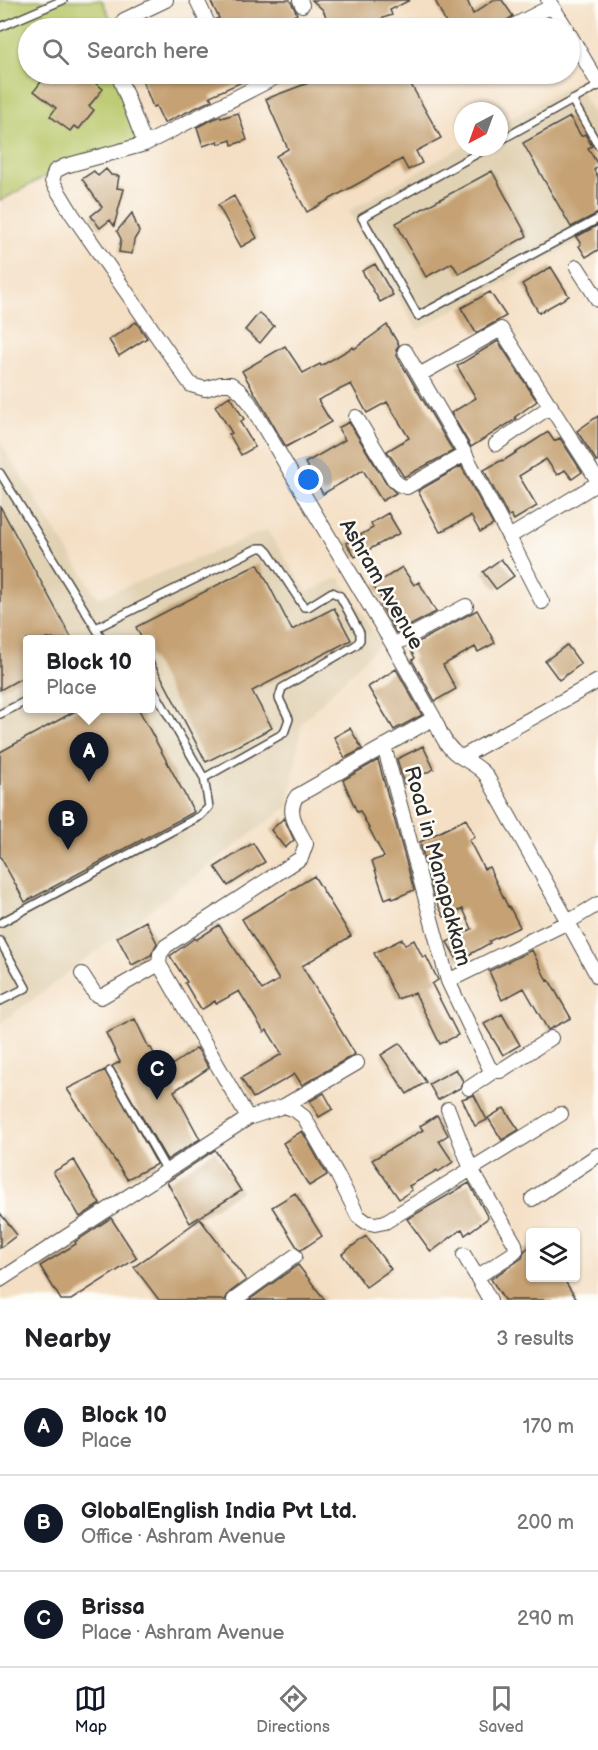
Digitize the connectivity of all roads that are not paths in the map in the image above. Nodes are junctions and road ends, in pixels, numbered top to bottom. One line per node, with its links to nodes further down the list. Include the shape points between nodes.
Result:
1 (63, 0): 5 (lane)
2 (166, 0): 6 (street)
3 (197, 0): 7 (street)
4 (550, 3): 8 (street); 9 (street)
5 (21, 18)
6 (128, 18)
7 (205, 18)
8 (525, 18)
9 (560, 18)
10 (18, 19): 11 (lane)
11 (0, 27)
12 (580, 52): 15 (street)
13 (122, 84): 18 (street)
14 (262, 84): 18 (street)
15 (598, 84): 16 (lane)
16 (572, 100): 17 (lane); 19 (lane)
17 (508, 136)
18 (145, 144): 37 (street, Ashram Avenue, via 64,166 55,171 52,181 191,385 204,390 231,384 242,392)
19 (598, 145)
20 (473, 156): 21 (lane, via 362,218 418,316)
21 (598, 219)
22 (577, 267): 23 (street)
23 (598, 300)
24 (405, 351): 25 (street)
25 (418, 375): 26 (street, via 501,329); 29 (street)
26 (551, 406): 28 (street); 31 (street)
27 (356, 417): 29 (street, via 402,487)
28 (496, 444)
29 (465, 454): 32 (street)
30 (0, 473): 35 (lane)
31 (598, 482): 32 (street)
32 (509, 537): 33 (street)
33 (542, 602)
34 (466, 606): 37 (street)
35 (96, 628): 36 (lane); 45 (lane, via 258,548 268,552 304,607 332,592 340,596 360,640 282,688 279,698 289,719 284,733)
36 (100, 635)
37 (393, 645): 42 (street, Ashram Avenue)
38 (598, 681): 44 (street)
39 (155, 692): 45 (lane)
40 (23, 702): 41 (lane)
41 (0, 714)
42 (434, 718): 43 (street); 44 (street, Ashram Avenue, via 446,743)
43 (384, 746): 50 (street, via 297,796 291,807 306,844 301,858 166,946); 53 (street, Road in Manapakkam)
44 (462, 757): 47 (street, Ashram Avenue, via 486,775)
45 (204, 778): 48 (lane, via 209,807 200,816)
46 (598, 904): 47 (street, Road in Manapakkam)
47 (568, 922): 52 (street); 53 (street, Road in Manapakkam)
48 (0, 923)
49 (0, 941): 54 (lane, via 26,988)
50 (159, 964): 51 (street, via 101,997); 63 (street)
51 (82, 974)
52 (598, 977)
53 (448, 981): 58 (street)
54 (0, 1001)
55 (551, 1038): 58 (street, via 500,1071)
56 (357, 1063): 60 (street)
57 (110, 1071): 66 (lane)
58 (494, 1071): 59 (street)
59 (469, 1088)
60 (284, 1106): 63 (street); 65 (street, via 304,1117 358,1216 366,1222 385,1222)
61 (448, 1109): 65 (street)
62 (561, 1114): 65 (street)
63 (248, 1118): 66 (street)
64 (598, 1155): 67 (street)
65 (471, 1169): 70 (street, via 516,1251)
66 (167, 1172): 71 (street)
67 (532, 1200)
68 (464, 1255): 70 (street)
69 (295, 1257): 72 (street)
70 (477, 1277): 74 (street)
71 (0, 1280)
72 (250, 1295): 73 (street)
73 (234, 1300)
74 (490, 1300)

